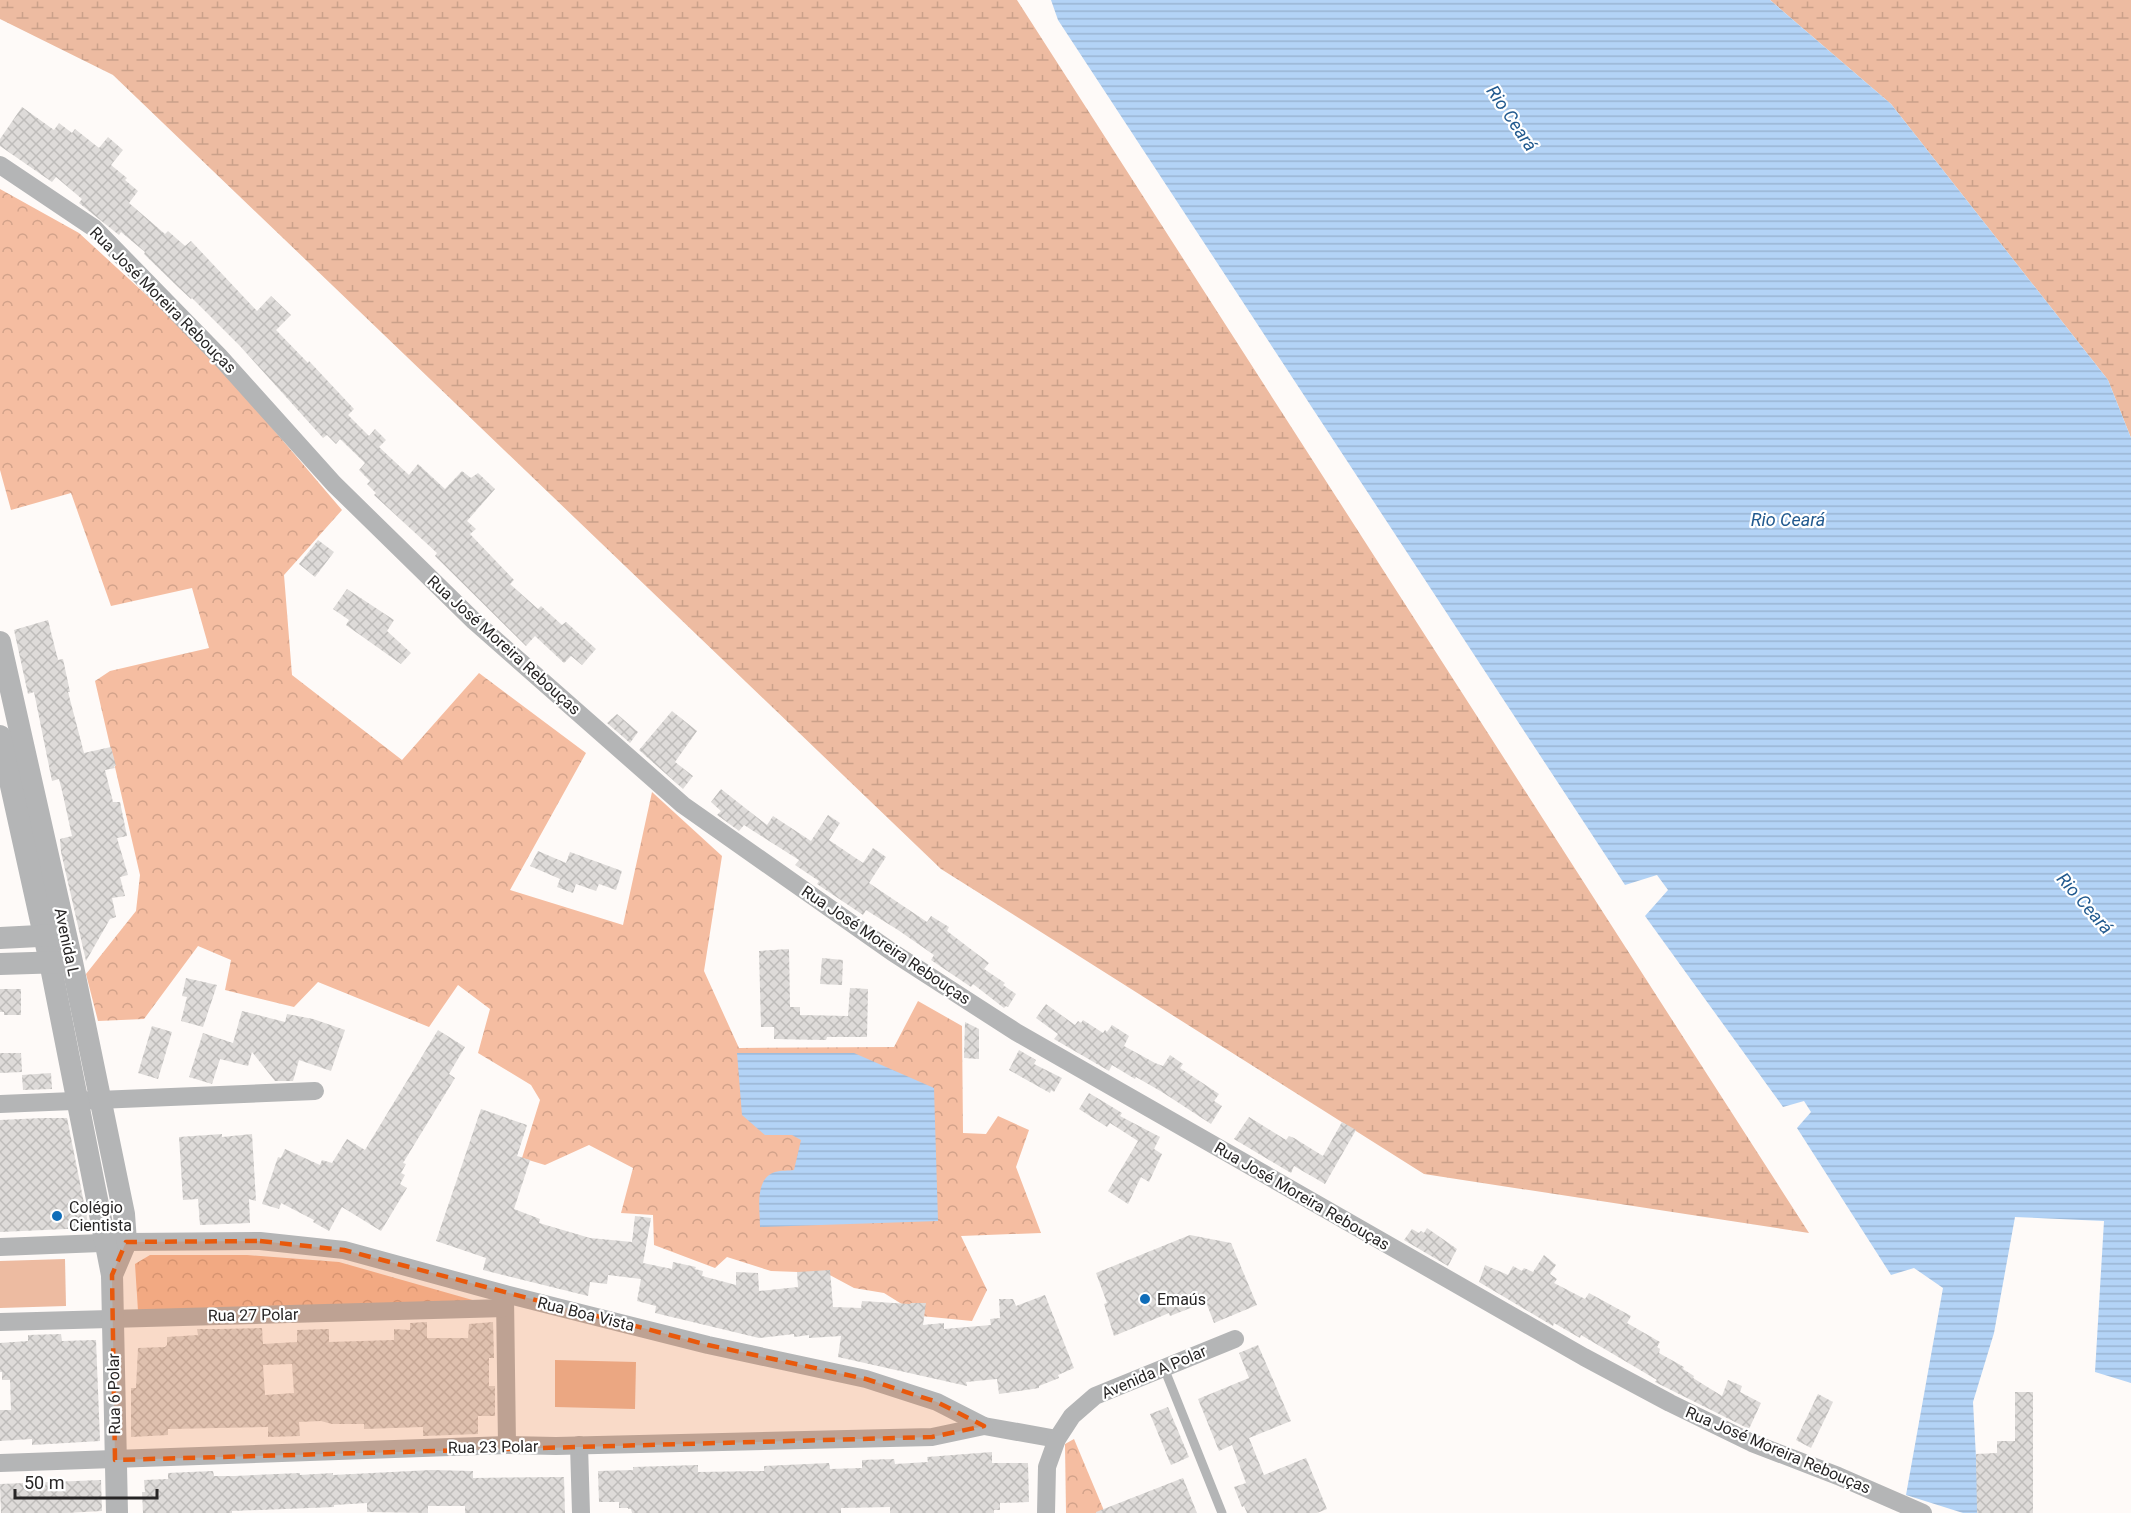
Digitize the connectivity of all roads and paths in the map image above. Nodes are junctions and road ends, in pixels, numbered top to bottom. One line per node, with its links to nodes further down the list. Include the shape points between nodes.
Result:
1 (0, 165): 29 (street, Rua José Moreira Rebouças, via 94,228 219,356 334,484 474,621 683,805 1016,1032 1584,1357 1752,1443)
2 (1, 653): 4 (street, Avenida L)
3 (0, 736): 4 (street, Avenida L)
4 (16, 797): 5 (street, Avenida L)
5 (55, 936): 6 (street); 7 (street, Avenida L)
6 (0, 938)
7 (61, 962): 8 (street); 10 (street, Avenida L)
8 (0, 964)
9 (315, 1091): 10 (street)
10 (88, 1101): 11 (street); 12 (street, Avenida L)
11 (0, 1104)
12 (116, 1243): 13 (street, Rua Boa Vista); 14 (street, Rua Boa Vista, via 260,1241 344,1250); 15 (street, Rua 6 Polar)
13 (0, 1248)
14 (505, 1301): 15 (street, Rua 27 Polar); 19 (street, Rua Boa Vista, via 866,1379 937,1402); 21 (street)
15 (112, 1318): 16 (street, Rua 27 Polar); 23 (street, Rua 6 Polar)
16 (0, 1322)
17 (1235, 1339): 18 (street, Avenida A Polar)
18 (1164, 1368): 20 (street, Avenida A Polar, via 1095,1396 1072,1416); 28 (lane)
19 (984, 1425): 20 (street, Rua Boa Vista); 22 (street, Rua 23 Polar, via 932,1437)
20 (1057, 1439): 27 (street, Avenida A Polar, via 1047,1467)
21 (507, 1445): 22 (street, Rua 23 Polar); 23 (street, Rua 23 Polar)
22 (579, 1445): 26 (street)
23 (116, 1460): 24 (street, Rua 23 Polar); 25 (street, Rua 6 Polar)
24 (0, 1463)
25 (117, 1513)
26 (581, 1513)
27 (1046, 1513)
28 (1222, 1513)
29 (1923, 1513)

